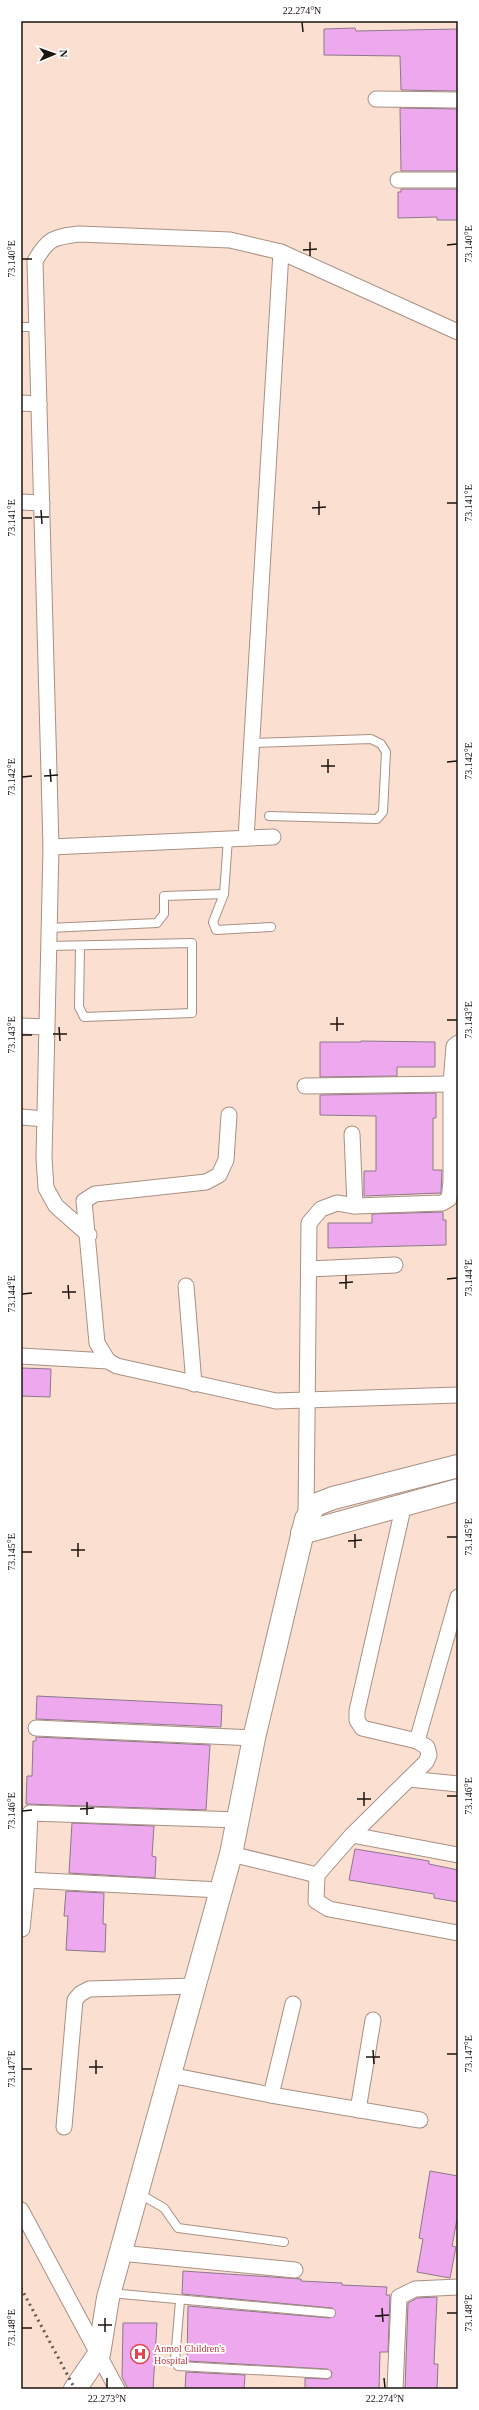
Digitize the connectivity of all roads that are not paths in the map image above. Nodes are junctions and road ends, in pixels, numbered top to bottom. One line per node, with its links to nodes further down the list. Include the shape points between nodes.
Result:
1 (376, 99): 2 (street)
2 (458, 100)
3 (398, 180): 4 (street)
4 (458, 180)
5 (281, 252): 7 (street, via 230,240 79,234 56,236 44,245 35,261); 8 (street); 13 (street)
6 (21, 327): 7 (lane)
7 (37, 327): 10 (street)
8 (458, 332)
9 (21, 403): 10 (street)
10 (39, 404): 12 (street)
11 (21, 502): 12 (street)
12 (42, 502): 18 (street)
13 (251, 743): 14 (lane, via 371,739 381,744 386,752 383,812 377,819); 16 (street)
14 (268, 816)
15 (273, 836): 16 (street)
16 (246, 838): 17 (street)
17 (228, 839): 18 (street); 19 (lane)
18 (51, 847): 21 (street)
19 (224, 894): 20 (lane, via 213,922 216,930); 21 (lane, via 164,896 164,914 157,923)
20 (271, 927)
21 (49, 928): 22 (street)
22 (49, 946): 23 (lane); 25 (street)
23 (80, 946): 23 (lane, via 192,942 192,1013 84,1017 79,1008)
24 (21, 1026): 25 (street)
25 (47, 1027): 31 (street)
26 (458, 1043): 27 (street, via 454,1046)
27 (451, 1084): 28 (street); 33 (street, via 449,1199 442,1203)
28 (305, 1086)
29 (229, 1115): 34 (street, via 226,1160 219,1174 206,1182 95,1194 84,1202)
30 (21, 1117): 31 (street)
31 (45, 1119): 34 (street, via 46,1188 56,1206)
32 (352, 1134): 33 (street)
33 (356, 1206): 36 (street, via 337,1203 321,1209 309,1223)
34 (89, 1236): 39 (street, via 97,1343)
35 (395, 1265): 36 (street)
36 (309, 1269): 42 (street)
37 (186, 1286): 40 (street)
38 (21, 1356): 39 (street)
39 (108, 1361): 40 (street, via 117,1366)
40 (194, 1384): 42 (street, via 276,1401)
41 (458, 1395): 42 (street)
42 (309, 1401): 46 (street)
43 (458, 1466): 46 (street, via 315,1505)
44 (458, 1490): 45 (street)
45 (404, 1504): 46 (street); 50 (street, via 357,1720 362,1728)
46 (304, 1526): 49 (street)
47 (458, 1597): 50 (street)
48 (36, 1728): 49 (street)
49 (254, 1738): 53 (street)
50 (417, 1741): 51 (street, via 427,1747 429,1755 426,1762)
51 (409, 1779): 52 (street); 54 (street)
52 (458, 1784)
53 (239, 1820): 55 (street); 58 (street, via 30,1813)
54 (352, 1836): 56 (street); 57 (street)
55 (231, 1854): 57 (street); 59 (street)
56 (458, 1855)
57 (317, 1875): 61 (street, via 316,1901 329,1909)
58 (27, 1880): 59 (street); 60 (street)
59 (220, 1890): 62 (street)
60 (22, 1929)
61 (458, 1933)
62 (194, 1986): 65 (street); 69 (street, via 89,1989 80,1994 75,2000)
63 (292, 2004): 66 (street)
64 (373, 2020): 67 (street)
65 (170, 2074): 66 (street); 70 (street)
66 (271, 2095): 67 (street)
67 (358, 2110): 68 (street)
68 (420, 2120)
69 (64, 2127)
70 (137, 2193): 72 (lane, via 164,2208 178,2228); 73 (street)
71 (21, 2210): 79 (street)
72 (284, 2242)
73 (120, 2253): 74 (street); 76 (street)
74 (295, 2270)
75 (458, 2288): 83 (street, via 415,2289 399,2297)
76 (109, 2293): 77 (lane); 79 (street)
77 (180, 2301): 78 (lane); 80 (lane, via 175,2359 178,2366)
78 (331, 2313)
79 (99, 2354): 81 (street); 82 (street)
80 (327, 2374)
81 (75, 2389)
82 (117, 2389)
83 (395, 2389)

